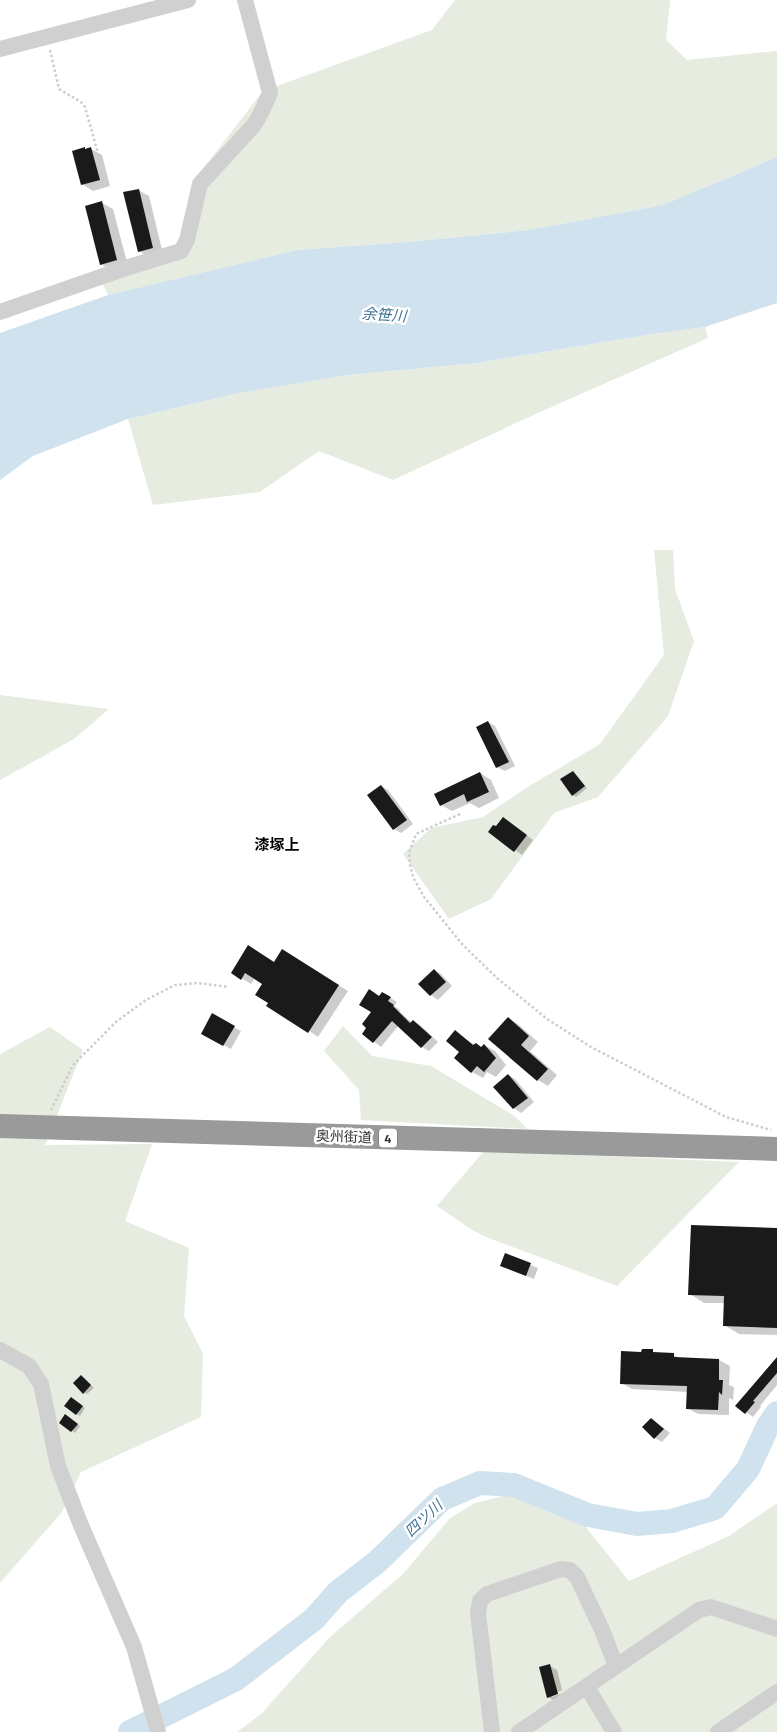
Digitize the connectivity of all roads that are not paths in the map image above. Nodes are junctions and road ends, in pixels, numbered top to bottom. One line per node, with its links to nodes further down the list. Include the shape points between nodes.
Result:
1 (188, 0): 3 (street)
2 (245, 0): 4 (street, via 270,92 254,125 200,184 187,240 181,251)
3 (0, 48)
4 (0, 312)
5 (0, 1126): 6 (highway, 奥州街道 / 4)
6 (777, 1149)
7 (0, 1350): 12 (street, via 29,1366 41,1384 58,1466 134,1647)
8 (777, 1629): 9 (street, via 711,1607 699,1610)
9 (616, 1666): 10 (street); 13 (street, via 577,1577 570,1570 561,1569 487,1594 480,1601 478,1613)
10 (587, 1687): 14 (street); 15 (street)
11 (777, 1692): 16 (street)
12 (158, 1732)
13 (492, 1732)
14 (519, 1732)
15 (614, 1732)
16 (718, 1732)

